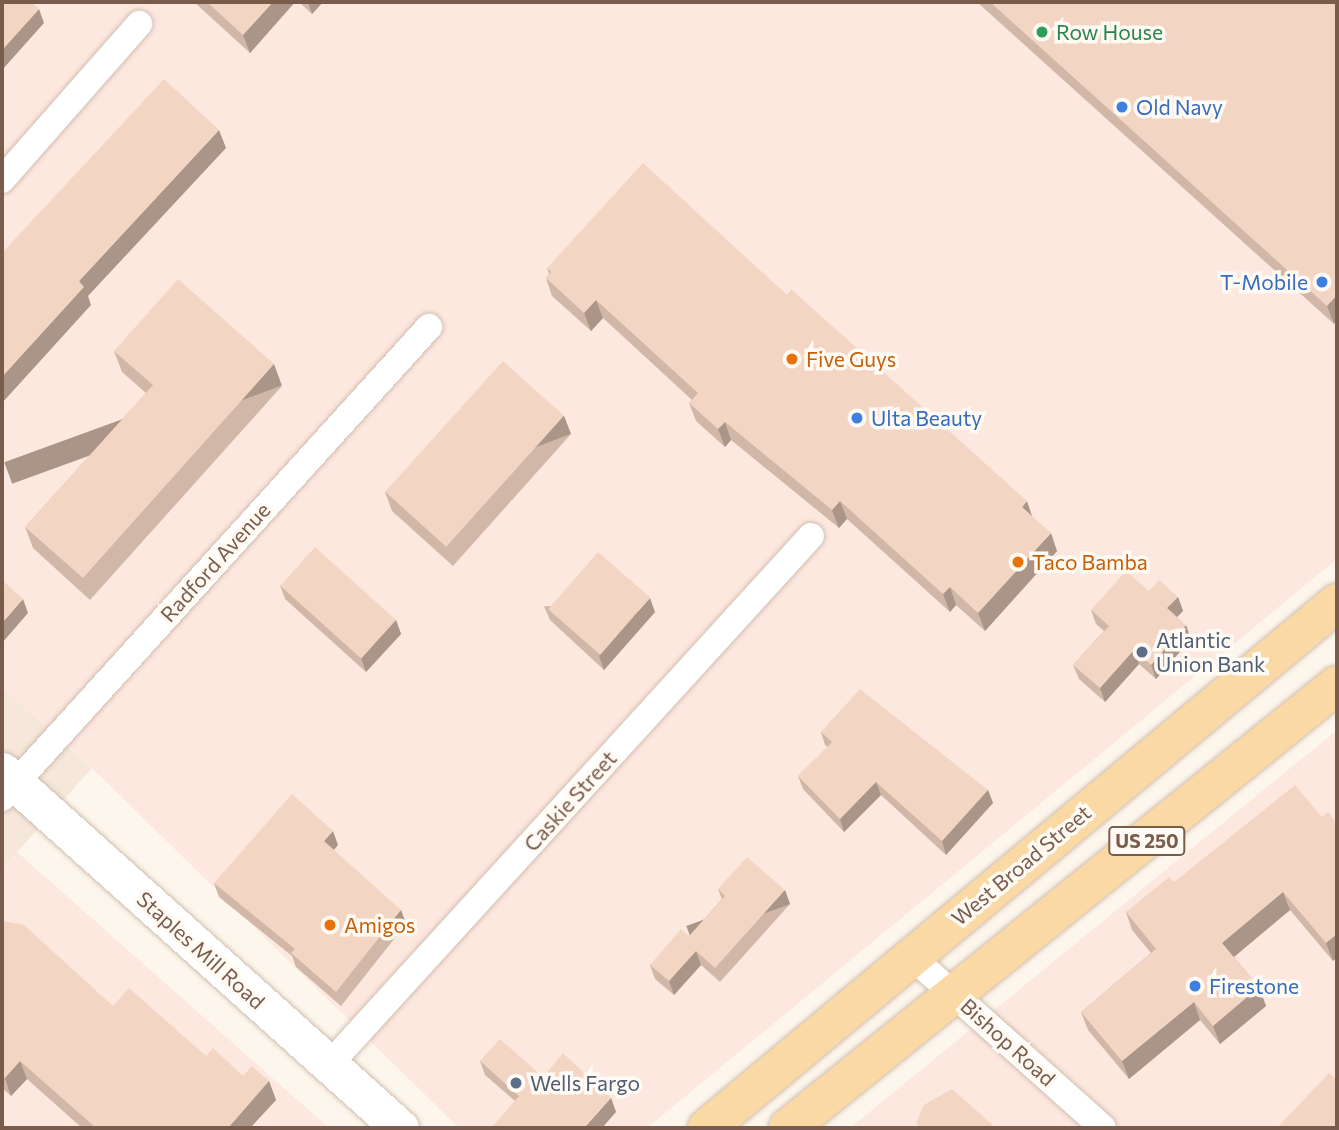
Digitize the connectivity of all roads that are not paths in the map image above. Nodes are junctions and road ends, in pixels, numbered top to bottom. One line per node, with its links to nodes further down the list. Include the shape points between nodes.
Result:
1 (139, 24): 2 (street)
2 (2, 180)
3 (429, 327): 7 (street, Radford Avenue)
4 (811, 536): 10 (street, Caskie Street)
5 (1337, 603): 8 (main road, West Broad Street / US 250)
6 (1331, 700): 9 (main road, US 250)
7 (6, 785): 10 (street, Staples Mill Road)
8 (912, 957): 9 (street, Bishop Road); 12 (main road, West Broad Street / US 250)
9 (956, 996): 13 (main road, US 250); 14 (street, Bishop Road)
10 (328, 1066): 11 (street, Staples Mill Road)
11 (400, 1128)
12 (707, 1128)
13 (788, 1128)
14 (1103, 1128)

